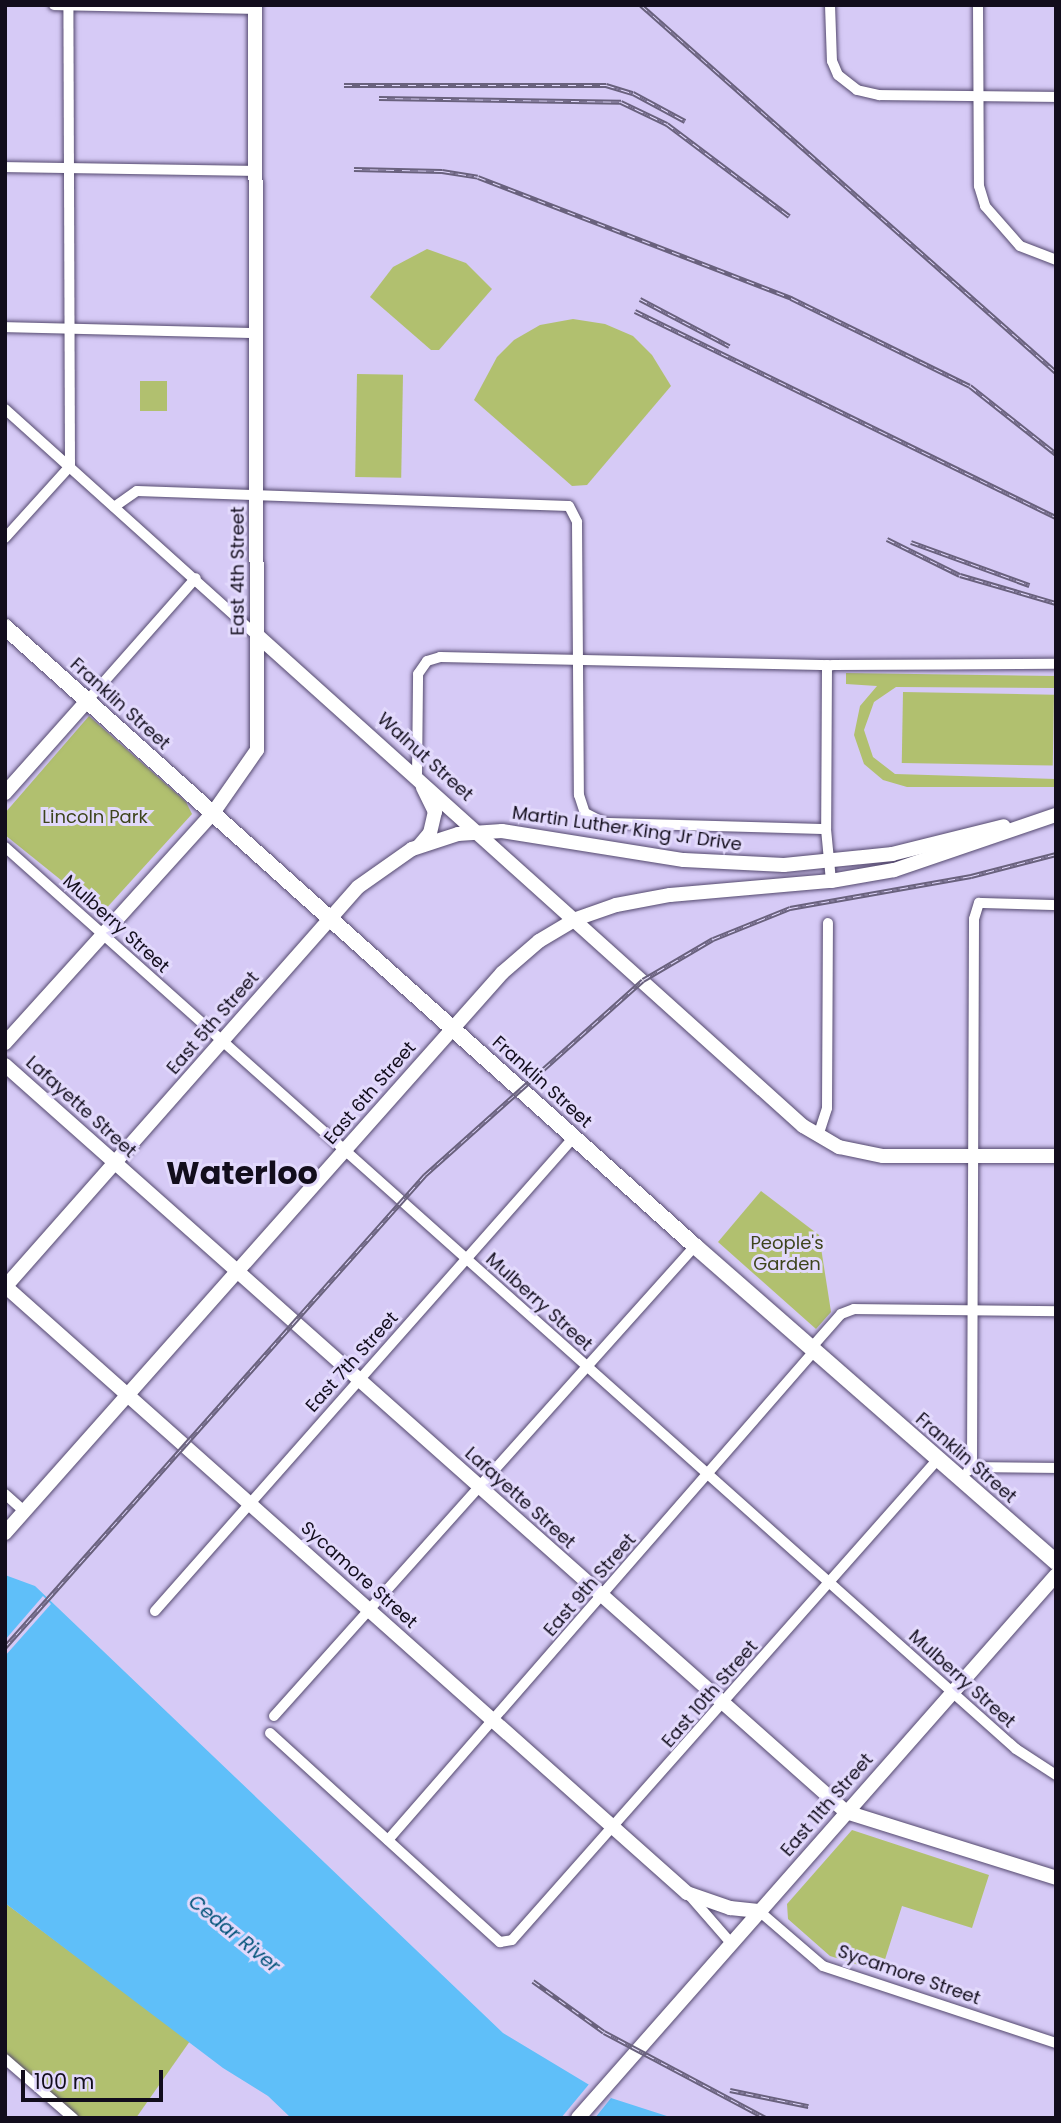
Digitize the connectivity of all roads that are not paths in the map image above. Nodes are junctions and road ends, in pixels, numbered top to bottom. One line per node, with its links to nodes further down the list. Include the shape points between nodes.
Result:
1 (54, 5): 2 (street)
2 (68, 5): 5 (street); 9 (street)
3 (830, 5): 6 (street, via 832,61 844,81 872,95)
4 (978, 5): 6 (street)
5 (255, 7): 10 (main road, East 4th Street)
6 (979, 96): 7 (street); 11 (street, via 979,186 985,206 1004,232 1030,251)
7 (1056, 97)
8 (5, 167): 9 (street)
9 (68, 167): 10 (street); 13 (street)
10 (254, 170): 14 (main road, East 4th Street)
11 (1056, 260)
12 (5, 327): 13 (street)
13 (68, 328): 14 (street); 16 (street)
14 (256, 333): 17 (main road, East 4th Street)
15 (5, 409): 16 (street, Walnut Street)
16 (69, 466): 18 (street, Walnut Street); 19 (street)
17 (257, 494): 18 (street, via 137,491); 22 (main road, East 4th Street); 23 (street, via 558,503 574,510)
18 (114, 507): 20 (street, Walnut Street)
19 (5, 538)
20 (196, 578): 22 (street, Walnut Street); 26 (street)
21 (5, 628): 26 (main road, Franklin Street)
22 (258, 636): 27 (main road, Walnut Street); 29 (main road, East 4th Street, via 257,750)
23 (579, 661): 25 (street); 27 (street, via 440,657 427,661 418,674); 31 (street, via 579,795 585,813 605,823)
24 (1056, 664): 25 (street)
25 (827, 665): 31 (street)
26 (87, 701): 28 (main road); 29 (main road, Franklin Street)
27 (417, 777): 32 (main road, Walnut Street); 33 (main road, via 435,812 430,833)
28 (5, 793)
29 (213, 813): 38 (main road, Franklin Street); 41 (main road, East 4th Street)
30 (1056, 813): 35 (main road, Martin Luther King Jr Drive, via 918,849); 36 (main road, Martin Luther King Jr Drive, via 920,862)
31 (826, 830): 35 (street)
32 (481, 833): 33 (main road, East 5th Street); 35 (main road, Martin Luther King Jr Drive, via 540,834 715,864); 39 (main road, Walnut Street)
33 (419, 846): 38 (main road, East 5th Street, via 371,875)
34 (5, 847): 41 (street, Mulberry Street)
35 (828, 863): 36 (street)
36 (831, 881): 39 (main road, East 6th Street, via 651,897)
37 (1056, 905): 49 (street, via 979,903 974,919)
38 (330, 919): 42 (main road, Franklin Street); 43 (main road, East 5th Street)
39 (576, 919): 42 (main road, East 6th Street, via 539,941 502,973); 46 (main road, Walnut Street)
40 (828, 923): 46 (street, via 827,1108)
41 (103, 934): 43 (street, Mulberry Street); 44 (main road, East 4th Street)
42 (453, 1028): 47 (main road, Franklin Street); 48 (main road, East 6th Street)
43 (223, 1041): 48 (street, Mulberry Street); 51 (main road, East 5th Street)
44 (5, 1043)
45 (5, 1065): 51 (main road, Lafayette Street)
46 (818, 1136): 49 (main road, Walnut Street, via 839,1147 883,1156)
47 (574, 1137): 52 (main road, Franklin Street); 53 (street, East 7th Street)
48 (345, 1150): 53 (street, Mulberry Street); 54 (main road, East 6th Street)
49 (973, 1155): 50 (main road, Walnut Street); 56 (street)
50 (1056, 1156)
51 (115, 1163): 54 (main road, Lafayette Street); 55 (main road, East 5th Street)
52 (695, 1246): 58 (main road, Franklin Street); 59 (street)
53 (466, 1258): 59 (street, Mulberry Street); 60 (street, East 7th Street)
54 (237, 1272): 60 (main road, Lafayette Street); 61 (main road, East 6th Street)
55 (5, 1287): 61 (main road, Sycamore Street)
56 (973, 1310): 57 (street, East 9th Street); 58 (street, East 9th Street, via 846,1311); 63 (street)
57 (1056, 1311)
58 (813, 1349): 62 (main road, Franklin Street); 65 (street, East 9th Street)
59 (589, 1367): 65 (street, Mulberry Street); 67 (street)
60 (358, 1379): 67 (main road, Lafayette Street); 69 (street, East 7th Street)
61 (128, 1395): 69 (main road, Sycamore Street); 70 (main road, East 6th Street)
62 (938, 1459): 66 (main road, Franklin Street); 74 (street, East 10th Street)
63 (972, 1467): 64 (street); 66 (street)
64 (1056, 1468)
65 (708, 1473): 74 (street, Mulberry Street); 75 (street, East 9th Street)
66 (961, 1480): 72 (main road, Franklin Street)
67 (480, 1488): 75 (main road, Lafayette Street); 77 (street)
68 (5, 1494): 70 (street)
69 (248, 1502): 76 (street, East 7th Street); 77 (main road, Sycamore Street)
70 (25, 1512): 71 (main road, East 6th Street)
71 (5, 1533)
72 (1056, 1562)
73 (1056, 1575): 78 (main road, East 11th Street)
74 (830, 1582): 78 (street, Mulberry Street); 79 (street, East 10th Street)
75 (601, 1596): 79 (main road, Lafayette Street); 81 (street, East 9th Street)
76 (155, 1611)
77 (369, 1611): 80 (street); 81 (main road, Sycamore Street)
78 (953, 1692): 83 (street, Mulberry Street, via 1016,1749); 84 (main road, East 11th Street)
79 (723, 1704): 84 (main road, Lafayette Street); 85 (street, East 10th Street)
80 (274, 1716)
81 (493, 1720): 85 (main road, Sycamore Street); 86 (street, East 9th Street)
82 (270, 1733): 86 (street)
83 (1056, 1775)
84 (846, 1812): 87 (main road, Lafayette Street); 89 (main road, East 11th Street)
85 (614, 1828): 86 (street, East 10th Street, via 522,1933 500,1942); 88 (main road, Sycamore Street)
86 (388, 1840)
87 (1056, 1878)
88 (687, 1892): 89 (main road, Sycamore Street, via 730,1908); 90 (street, Sycamore Street)
89 (759, 1911): 90 (main road, East 11th Street); 91 (street, Sycamore Street, via 823,1966)
90 (731, 1942): 94 (main road, East 11th Street)
91 (1056, 2043)
92 (5, 2059): 93 (street)
93 (73, 2118)
94 (578, 2118)

